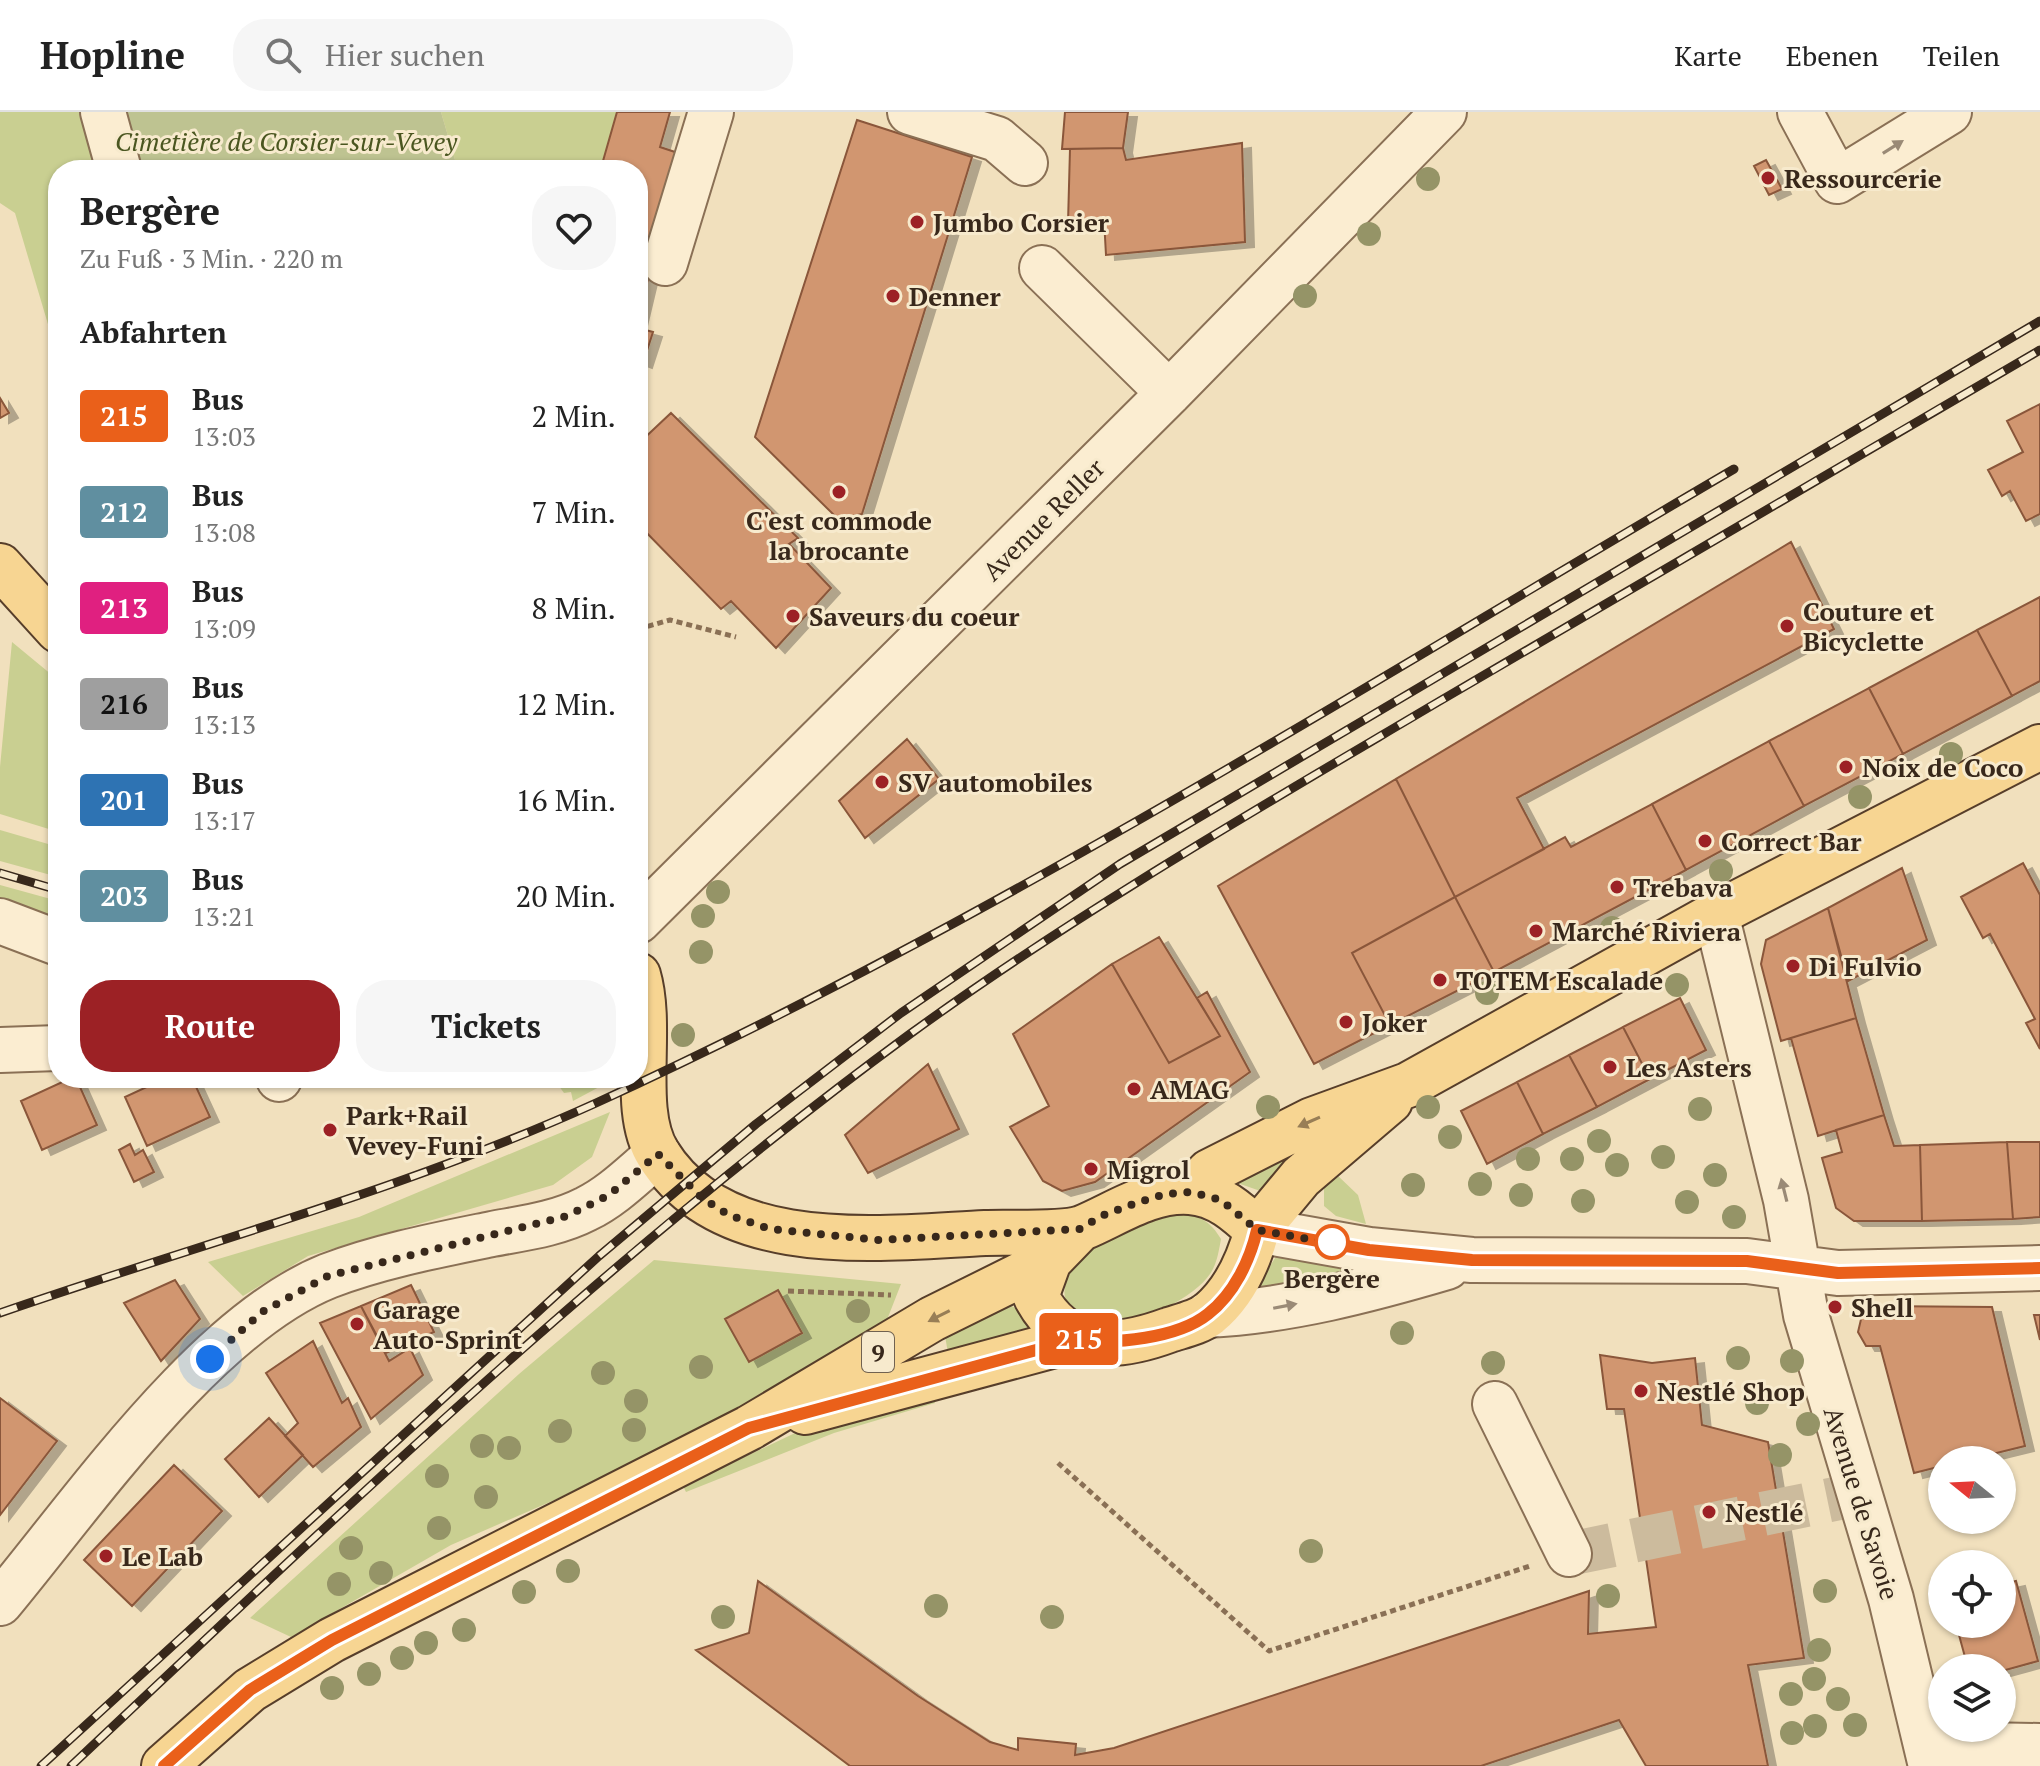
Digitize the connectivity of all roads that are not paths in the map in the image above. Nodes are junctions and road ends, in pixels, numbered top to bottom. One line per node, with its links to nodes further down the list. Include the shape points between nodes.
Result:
1 (103, 112): 7 (street)
2 (711, 112): 9 (street)
3 (910, 112): 8 (street, via 997,139)
4 (1800, 112): 5 (street, one-way to 5, via 1837,181)
5 (1949, 112)
6 (1429, 118): 11 (street, Avenue Reller)
7 (116, 160)
8 (1025, 163)
9 (665, 263)
10 (1042, 268): 11 (street)
11 (1169, 393): 15 (street, Avenue Reller)
12 (0, 566): 13 (main road)
13 (48, 619)
14 (2040, 747): 16 (main road)
15 (648, 911)
16 (1716, 914): 21 (main road); 29 (street, Avenue de Savoie, one-way to 16)
17 (0, 921): 18 (street)
18 (48, 939)
19 (48, 1048): 20 (street)
20 (0, 1050)
21 (1408, 1085): 24 (main road, one-way to 24, via 1312,1120 1209,1172); 26 (main road, via 1301,1177)
22 (646, 1088): 23 (main road, via 646,1117)
23 (658, 1154): 27 (main road, via 688,1188 749,1223); 37 (street, via 585,1210 550,1223 360,1266 292,1293 262,1312 152,1419)
24 (1191, 1192): 25 (main road, via 1139,1202); 26 (main road, via 1221,1200)
25 (1080, 1229): 27 (main road); 31 (main road)
26 (1257, 1230): 28 (street, via 1369,1250); 32 (main road, via 1241,1273)
27 (878, 1240): 31 (main road)
28 (1472, 1260): 29 (street, via 1747,1261); 32 (street, one-way to 28, via 1248,1313 1365,1291)
29 (1799, 1266): 30 (street, via 1838,1273); 39 (street, Avenue de Savoie, via 1806,1315 1891,1599)
30 (2040, 1268)
31 (1031, 1280): 33 (main road, via 1060,1329); 35 (main road, 9, one-way to 35, via 932,1319)
32 (1207, 1315): 33 (main road, via 1124,1342)
33 (1077, 1339): 35 (main road, 9)
34 (1495, 1404): 36 (street)
35 (749, 1428): 40 (main road, 9, via 332,1640 250,1690)
36 (1569, 1554)
37 (0, 1603)
38 (2040, 1746): 39 (street)
39 (1929, 1755)
40 (164, 1766)

